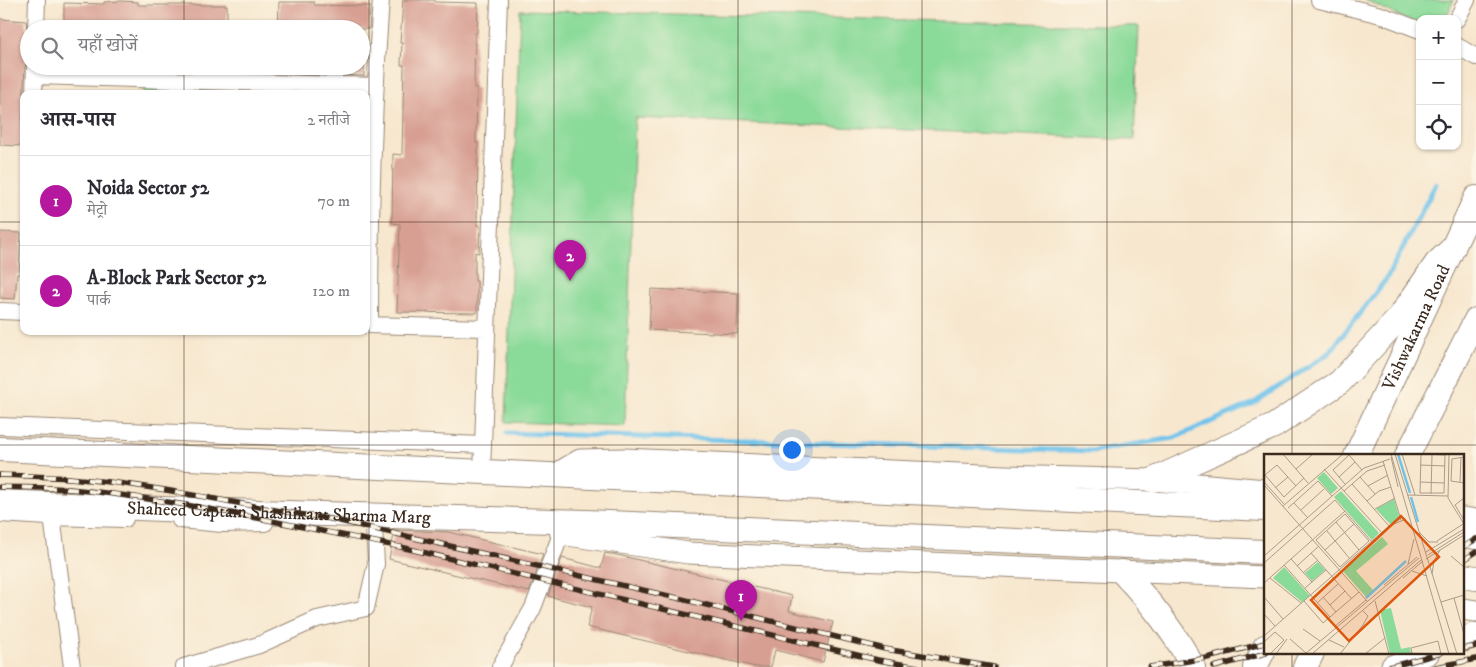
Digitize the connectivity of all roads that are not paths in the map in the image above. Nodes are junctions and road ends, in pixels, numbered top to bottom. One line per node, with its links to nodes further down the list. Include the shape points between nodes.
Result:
1 (36, 0): 7 (street)
2 (381, 0): 14 (street)
3 (499, 0): 24 (street)
4 (1319, 0): 8 (street)
5 (1467, 0): 6 (street)
6 (1459, 15)
7 (36, 20)
8 (1416, 29)
9 (1461, 48): 10 (street)
10 (1476, 57)
11 (35, 75): 16 (street)
12 (61, 75): 13 (street)
13 (134, 86): 15 (street)
14 (374, 86): 15 (street); 17 (street)
15 (281, 88)
16 (34, 90)
17 (370, 167)
18 (1476, 198): 19 (main road, Vishwakarma Road)
19 (1453, 248): 28 (main road, Vishwakarma Road); 32 (main road, via 1437,263 1399,318 1340,382 1274,426)
20 (0, 311): 21 (street)
21 (20, 312)
22 (1476, 320): 29 (main road)
23 (370, 325): 24 (street)
24 (487, 328): 26 (street)
25 (0, 426): 26 (street)
26 (483, 445): 30 (street)
27 (0, 449): 30 (main road)
28 (1357, 454)
29 (1408, 454)
30 (482, 473): 31 (main road)
31 (553, 476): 32 (street, via 580,460 624,459); 35 (main road)
32 (1153, 480): 33 (street)
33 (1264, 490)
34 (0, 502): 38 (main road, Shaheed Captain Shashikant Sharma Marg)
35 (1264, 509)
36 (0, 514): 37 (street)
37 (52, 517): 38 (street, via 167,519 222,524); 48 (street)
38 (371, 520): 39 (main road, Shaheed Captain Shashikant Sharma Marg); 49 (street, via 376,564 366,608 317,619 259,645)
39 (559, 527): 40 (main road, Shaheed Captain Shashikant Sharma Marg); 41 (street, via 688,553); 50 (street, via 533,608)
40 (1264, 552)
41 (1122, 572): 42 (street); 51 (main road, via 1150,601 1180,642)
42 (1264, 577)
43 (1476, 635): 44 (main road)
44 (1464, 639)
45 (1264, 649): 52 (main road)
46 (1312, 654): 53 (main road)
47 (1425, 654): 54 (main road)
48 (72, 667)
49 (184, 667)
50 (500, 667)
51 (1193, 667)
52 (1255, 667)
53 (1305, 667)
54 (1394, 667)

